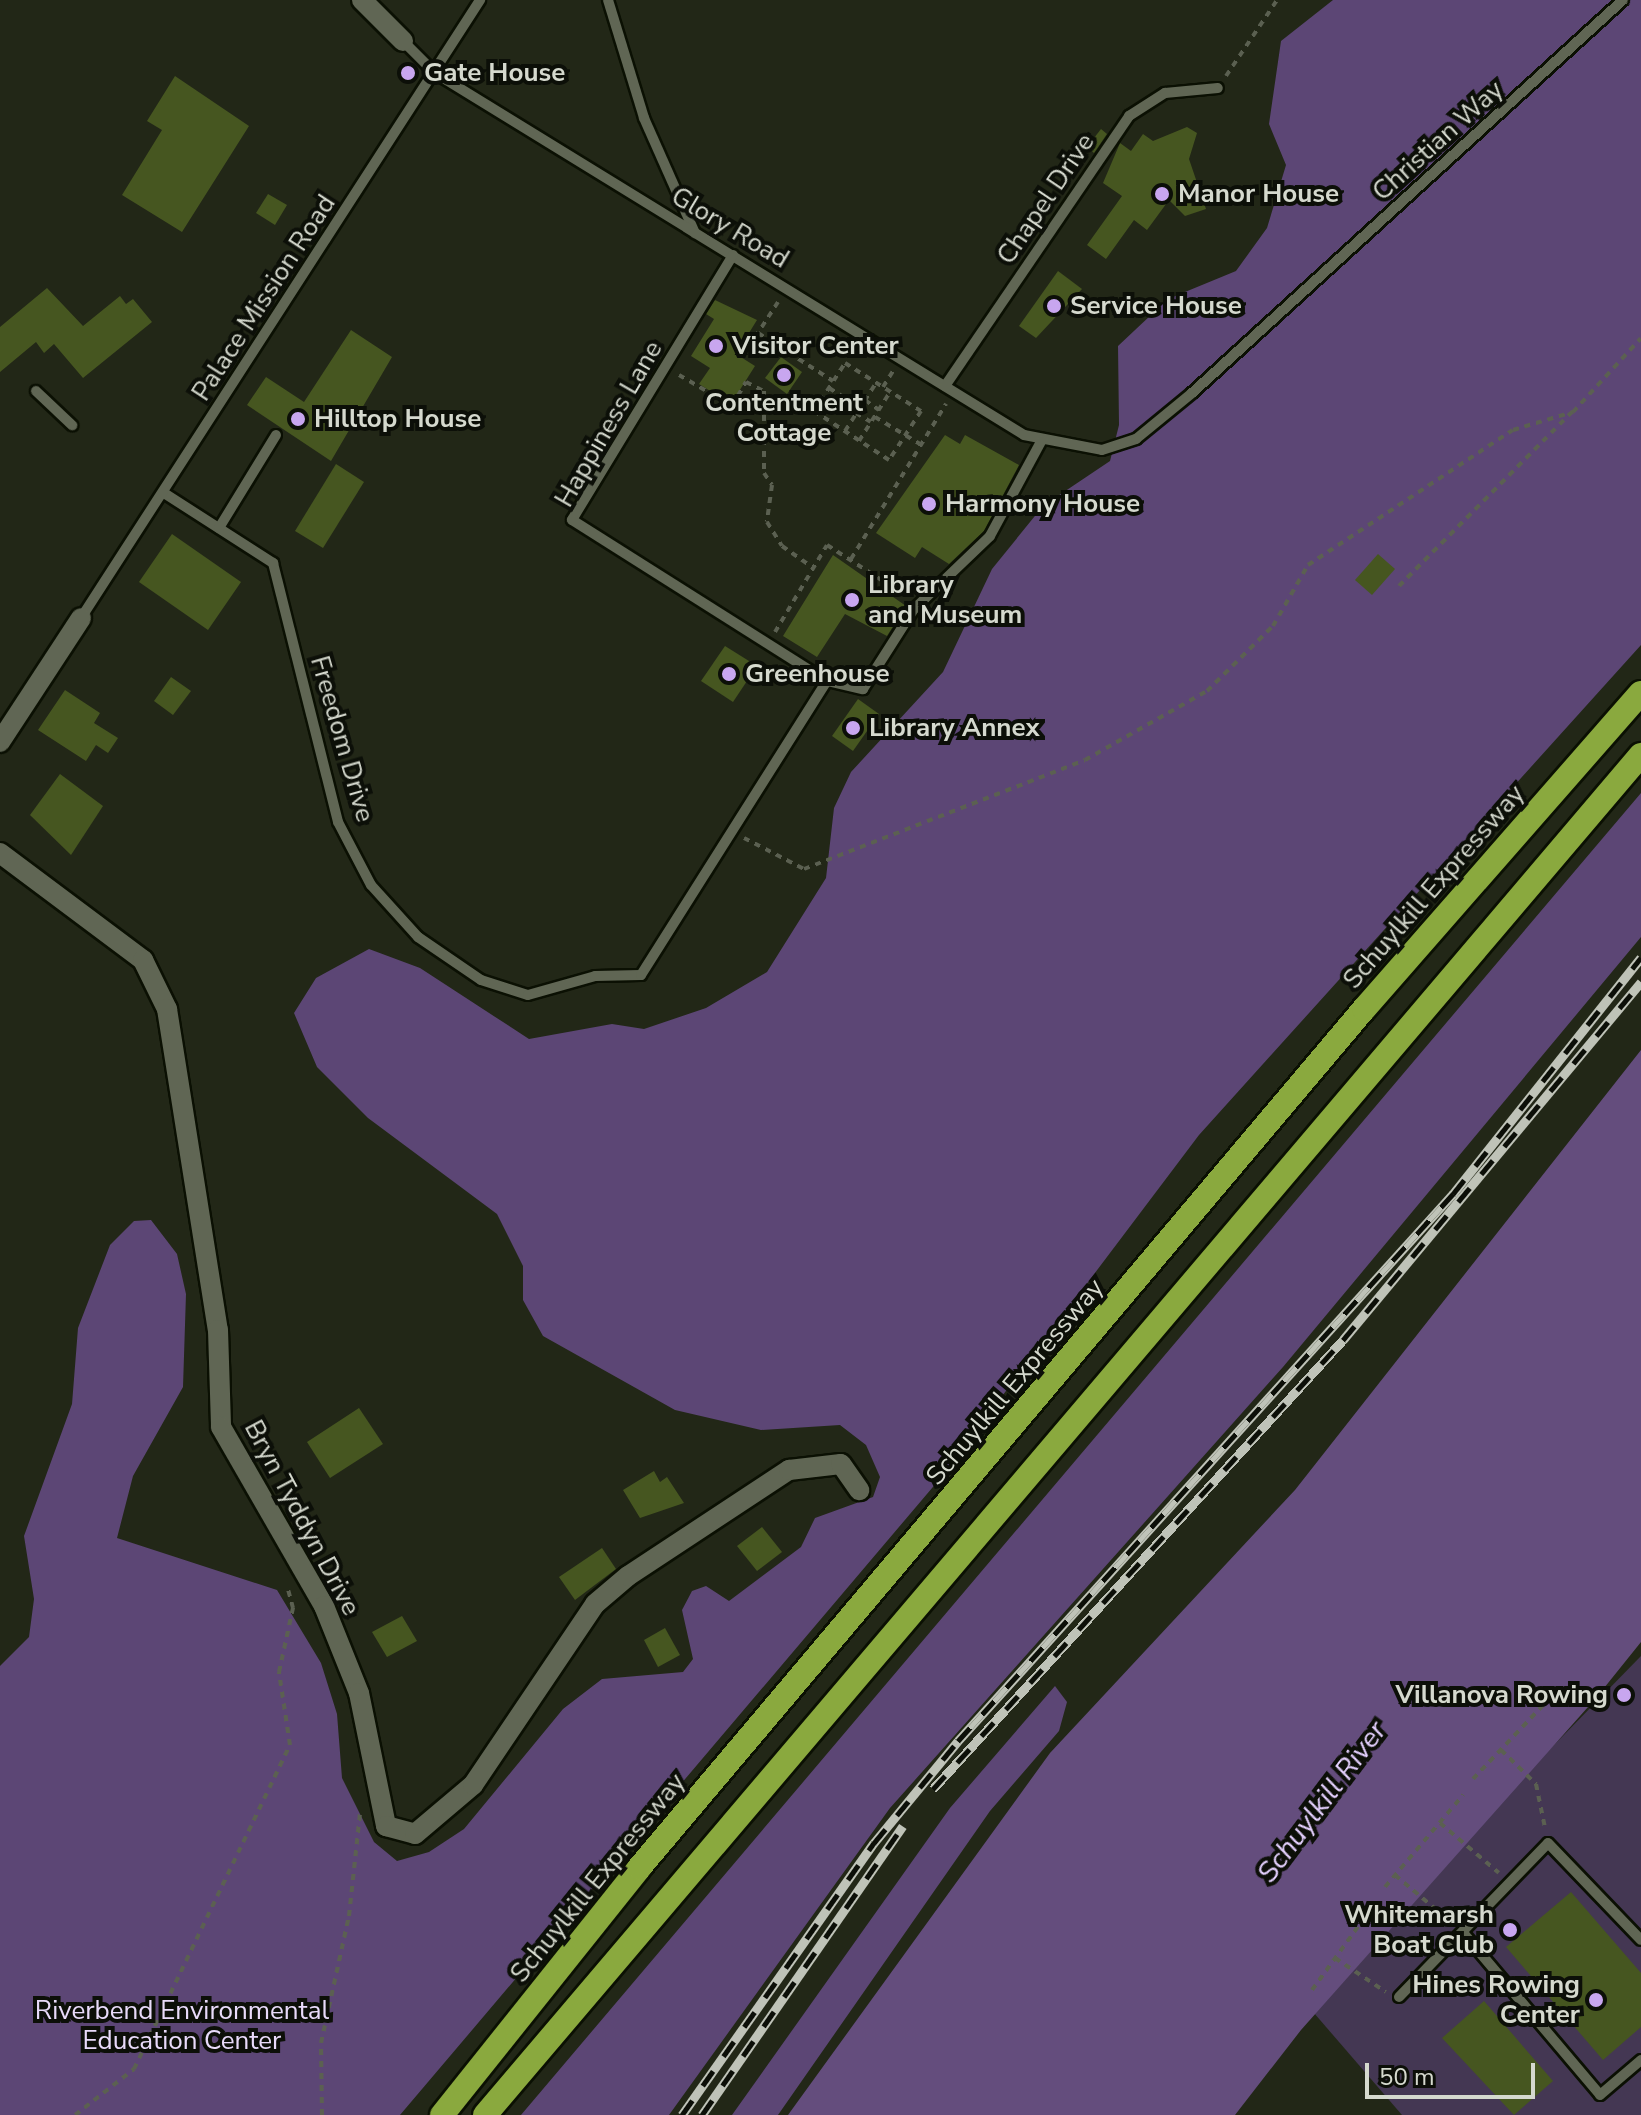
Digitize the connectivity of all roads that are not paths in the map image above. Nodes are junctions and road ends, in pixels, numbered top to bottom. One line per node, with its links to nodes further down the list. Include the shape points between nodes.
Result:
1 (362, 0): 5 (street)
2 (480, 0): 6 (lane, Palace Mission Road)
3 (608, 0): 8 (lane, via 644,118)
4 (1623, 0): 14 (lane, Christian Way, via 1136,439 1102,450)
5 (403, 41): 6 (lane, Glory Road)
6 (435, 73): 8 (lane, Glory Road); 15 (lane, Palace Mission Road)
7 (1218, 88): 10 (lane, Chapel Drive, via 1165,93 1129,116)
8 (695, 233): 9 (lane, Glory Road)
9 (733, 255): 10 (lane, Glory Road); 18 (lane, Happiness Lane, via 572,520)
10 (949, 389): 14 (lane, Glory Road)
11 (36, 391): 12 (lane)
12 (72, 425)
13 (276, 435): 16 (lane)
14 (1042, 440): 18 (lane, via 990,536 918,604 863,689)
15 (164, 493): 16 (lane, Freedom Drive); 17 (lane, Palace Mission Road)
16 (219, 528): 18 (lane, Freedom Drive, via 273,563 338,822 371,885 418,937 481,980 528,995 595,976 641,975)
17 (81, 618): 20 (street)
18 (827, 681)
19 (1641, 693): 28 (highway, Schuylkill Expressway, via 1364,1009 639,1868)
20 (0, 742)
21 (1641, 755): 29 (highway)
22 (0, 853): 23 (street, Bryn Tyddyn Drive, via 143,960 167,1009 218,1330 221,1427 296,1555 359,1693 386,1826 402,1836 415,1834 473,1785 595,1604 628,1576 789,1470 841,1464)
23 (859, 1490)
24 (1465, 1935): 25 (lane, via 1548,1843); 26 (lane); 27 (lane, via 1600,2095)
25 (1641, 1940)
26 (1399, 1997)
27 (1641, 2060)
28 (442, 2115)
29 (485, 2115)

